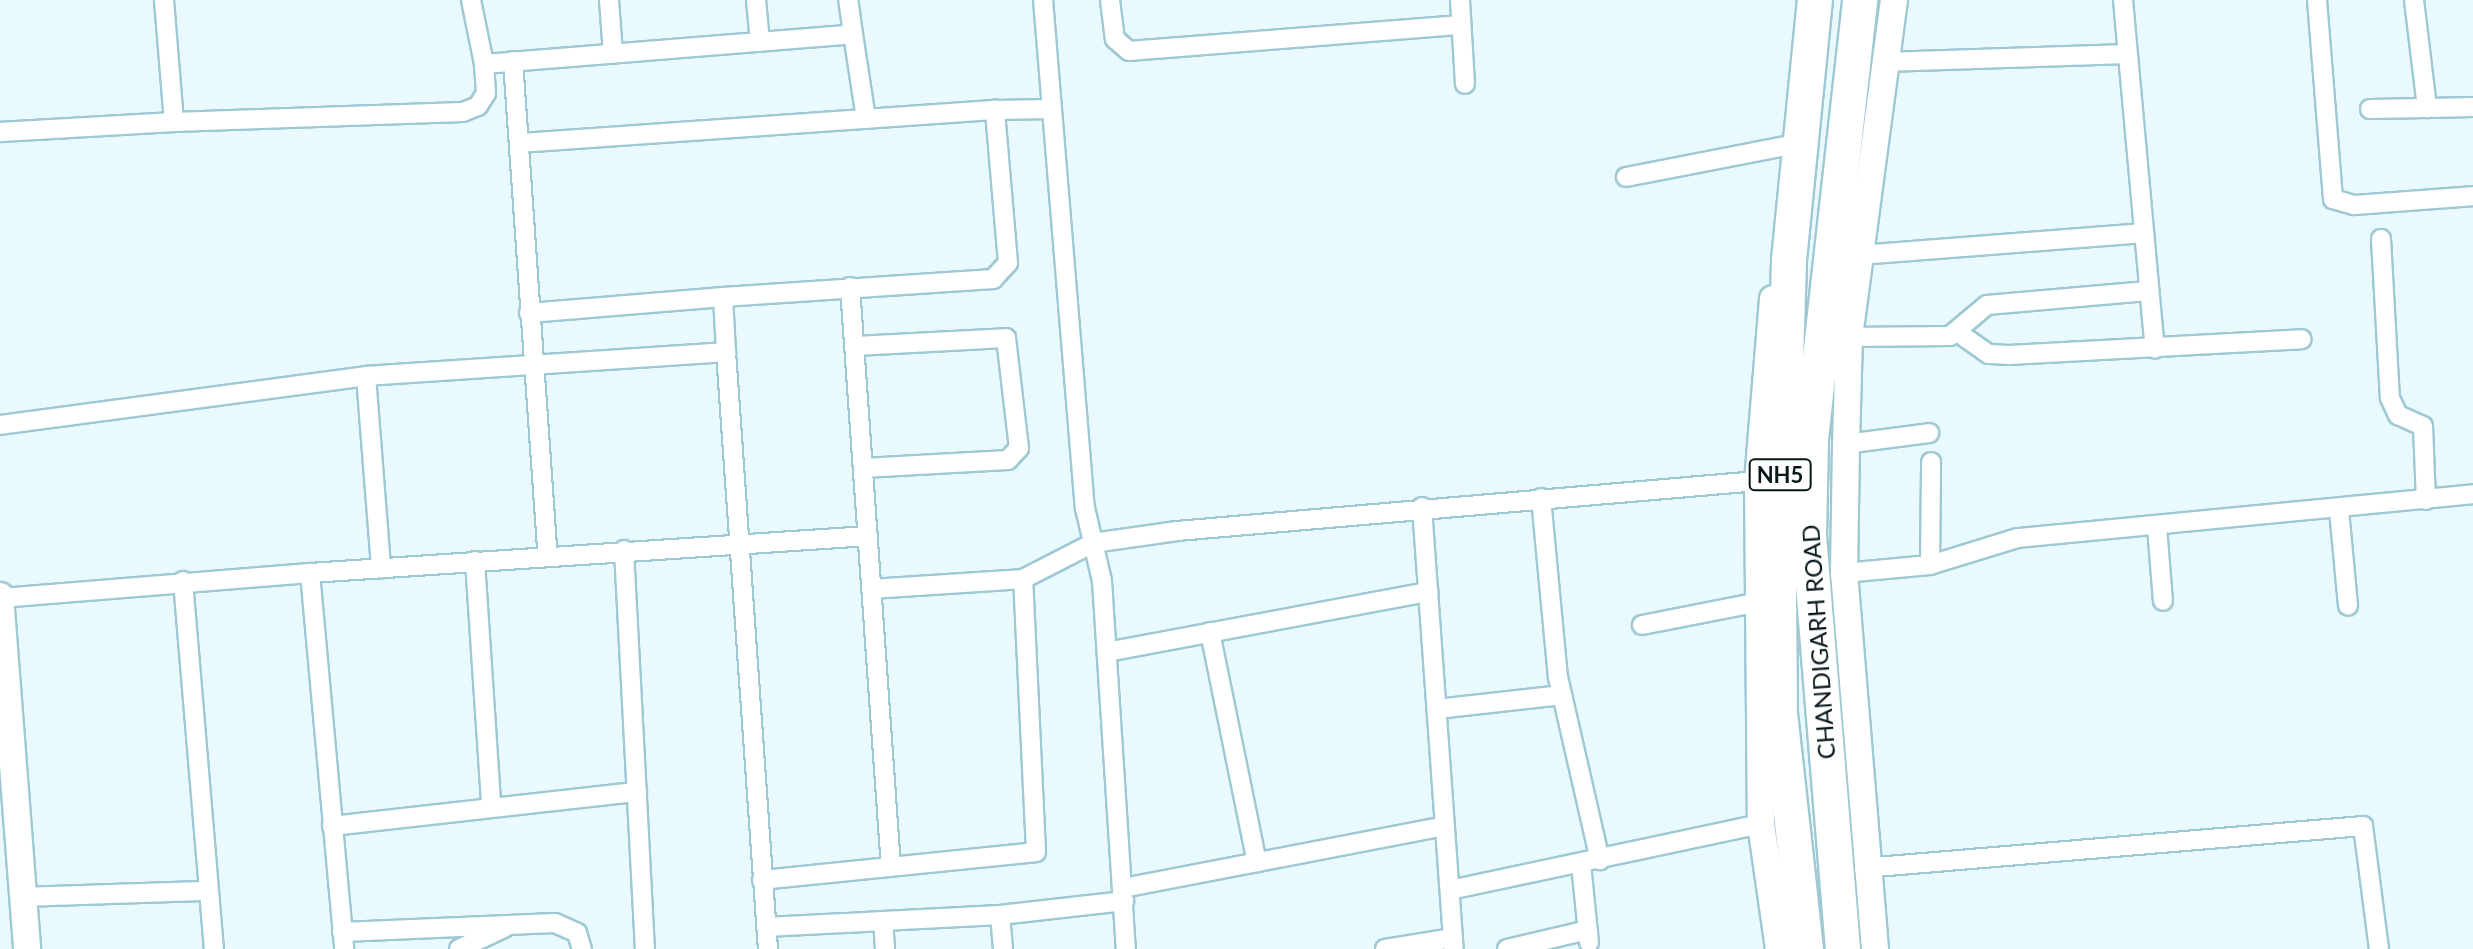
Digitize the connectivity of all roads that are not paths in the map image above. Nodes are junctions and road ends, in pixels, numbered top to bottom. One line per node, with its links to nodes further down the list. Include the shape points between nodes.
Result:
1 (164, 0): 31 (street)
2 (471, 0): 23 (street)
3 (609, 0): 19 (street)
4 (756, 0): 18 (street)
5 (848, 0): 17 (street)
6 (1043, 0): 27 (street)
7 (1110, 0): 16 (street, via 1115,39 1129,51)
8 (1460, 0): 16 (street)
9 (1798, 0): 34 (main road)
10 (1815, 0): 121 (highway, NH5, via 1789,260 1779,583 1780,712)
11 (1860, 0): 122 (highway, CHANDIGARH ROAD / NH5, via 1813,424 1809,536)
12 (1894, 0): 22 (main road)
13 (2123, 0): 20 (street)
14 (2317, 0): 36 (street, via 2333,199 2354,205)
15 (2414, 0): 26 (street)
16 (1461, 25): 24 (street)
17 (853, 34): 18 (street); 30 (street)
18 (760, 42): 19 (street)
19 (613, 54): 21 (street)
20 (2127, 54): 22 (street); 37 (street)
21 (513, 61): 23 (street); 33 (street)
22 (1886, 62): 39 (main road)
23 (484, 64): 31 (street, via 486,93 478,106 463,112)
24 (1465, 84)
25 (2473, 107): 26 (street)
26 (2427, 108): 28 (street)
27 (1052, 109): 29 (street); 65 (street)
28 (2370, 109)
29 (995, 110): 30 (street); 40 (street, via 1003,273)
30 (866, 119): 33 (street)
31 (174, 122): 32 (street)
32 (0, 132)
33 (520, 143): 43 (street)
34 (1785, 146): 35 (street); 57 (main road)
35 (1626, 177)
36 (2473, 196)
37 (2142, 233): 39 (street); 41 (street)
38 (2381, 239): 60 (street, via 2390,398 2398,415 2423,426)
39 (1859, 255): 45 (main road)
40 (850, 287): 42 (street); 47 (street)
41 (2147, 291): 44 (street, via 1987,305); 48 (street)
42 (723, 297): 43 (street); 49 (street)
43 (529, 313): 50 (street)
44 (1960, 334): 45 (street); 48 (street, via 1989,354)
45 (1849, 337): 54 (main road)
46 (2302, 339): 48 (street)
47 (855, 346): 56 (street); 56 (street, via 1006,338 1019,448 1008,460)
48 (2155, 349)
49 (726, 352): 50 (street); 66 (street)
50 (531, 362): 51 (street); 68 (street)
51 (366, 376): 52 (street); 71 (street)
52 (0, 425)
53 (1929, 433): 54 (street)
54 (1846, 444): 73 (main road)
55 (1931, 462): 70 (street)
56 (863, 468): 64 (street)
57 (1758, 481): 59 (street); 80 (main road)
58 (2473, 494): 60 (street)
59 (1541, 498): 61 (street); 86 (street)
60 (2426, 500): 62 (street)
61 (1422, 507): 65 (street); 77 (street)
62 (2339, 510): 63 (street); 81 (street)
63 (2157, 527): 70 (street, via 2018,538); 79 (street)
64 (868, 536): 66 (street); 76 (street)
65 (1093, 543): 74 (street); 85 (street)
66 (741, 544): 67 (street); 98 (street)
67 (624, 550): 68 (street); 88 (street)
68 (548, 556): 69 (street)
69 (475, 561): 71 (street); 90 (street)
70 (1930, 565): 73 (street)
71 (381, 568): 72 (street)
72 (310, 573): 75 (street); 92 (street)
73 (1844, 573): 97 (main road)
74 (1023, 579): 76 (street); 96 (street, via 1036,852)
75 (183, 581): 78 (street); 100 (street)
76 (872, 589): 96 (street)
77 (1428, 592): 83 (street); 87 (street)
78 (0, 597): 84 (main road)
79 (2163, 601)
80 (1759, 602): 82 (street); 91 (main road)
81 (2348, 606)
82 (1642, 625)
83 (1210, 632): 85 (street); 94 (street)
84 (2, 633): 89 (main road)
85 (1107, 652): 101 (street)
86 (1562, 695): 87 (street); 95 (street)
87 (1437, 709): 93 (street)
88 (637, 792): 90 (street); 113 (street)
89 (8, 793): 102 (main road)
90 (491, 804): 92 (street)
91 (1761, 824): 95 (street); 120 (main road)
92 (332, 826): 107 (street)
93 (1445, 826): 94 (street); 99 (street)
94 (1257, 862): 101 (street)
95 (1590, 862): 99 (street); 119 (street, via 1588,936)
96 (891, 867): 98 (street)
97 (1864, 868): 123 (main road); 124 (street, via 2363,826 2370,834)
98 (762, 880): 106 (street)
99 (1450, 890): 108 (street)
100 (208, 891): 102 (street); 110 (street)
101 (1123, 894): 103 (street); 117 (street)
102 (23, 897): 109 (main road)
103 (1000, 915): 104 (street); 116 (street)
104 (883, 921): 106 (street); 115 (street)
105 (512, 923): 107 (street); 111 (street); 112 (street, via 569,926)
106 (766, 927): 114 (street)
107 (343, 940)
108 (1454, 944): 118 (street)
109 (27, 949)
110 (214, 949)
111 (459, 949)
112 (582, 949)
113 (645, 949)
114 (768, 949)
115 (885, 949)
116 (1003, 949)
117 (1126, 949)
118 (1385, 949)
119 (1507, 949)
120 (1779, 949)
121 (1806, 949)
122 (1843, 949)
123 (1875, 949)
124 (2379, 949)

